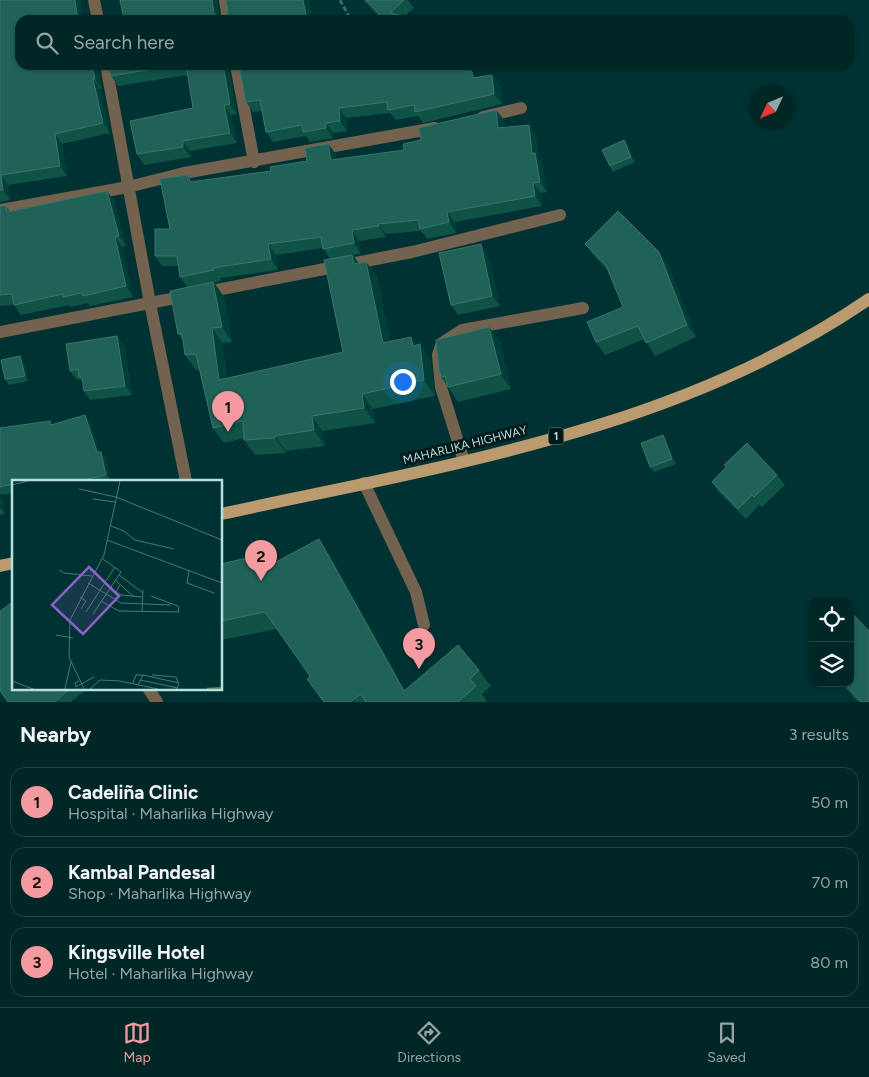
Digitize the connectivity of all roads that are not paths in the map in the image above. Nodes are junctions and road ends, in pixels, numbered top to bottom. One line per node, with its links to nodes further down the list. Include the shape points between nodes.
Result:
1 (94, 0): 3 (street)
2 (225, 0): 4 (street)
3 (97, 15)
4 (227, 15)
5 (107, 70): 11 (street)
6 (237, 70): 10 (street)
7 (521, 108): 8 (street)
8 (467, 120)
9 (449, 125): 10 (street)
10 (254, 162): 11 (street, via 184,173)
11 (128, 187): 12 (street); 15 (street)
12 (0, 210)
13 (560, 215): 15 (street, via 412,252)
14 (869, 299): 18 (main road, MAHARLIKA HIGHWAY / 1, via 750,367 640,411)
15 (150, 304): 17 (street); 19 (street)
16 (582, 308): 18 (street, via 462,330 442,343 438,355 441,387)
17 (0, 332)
18 (464, 462): 20 (main road, MAHARLIKA HIGHWAY / 1)
19 (186, 480)
20 (364, 483): 21 (main road, MAHARLIKA HIGHWAY / 1); 22 (street, via 416,592)
21 (222, 514)
22 (424, 625)
23 (149, 690): 24 (street)
24 (157, 702)

